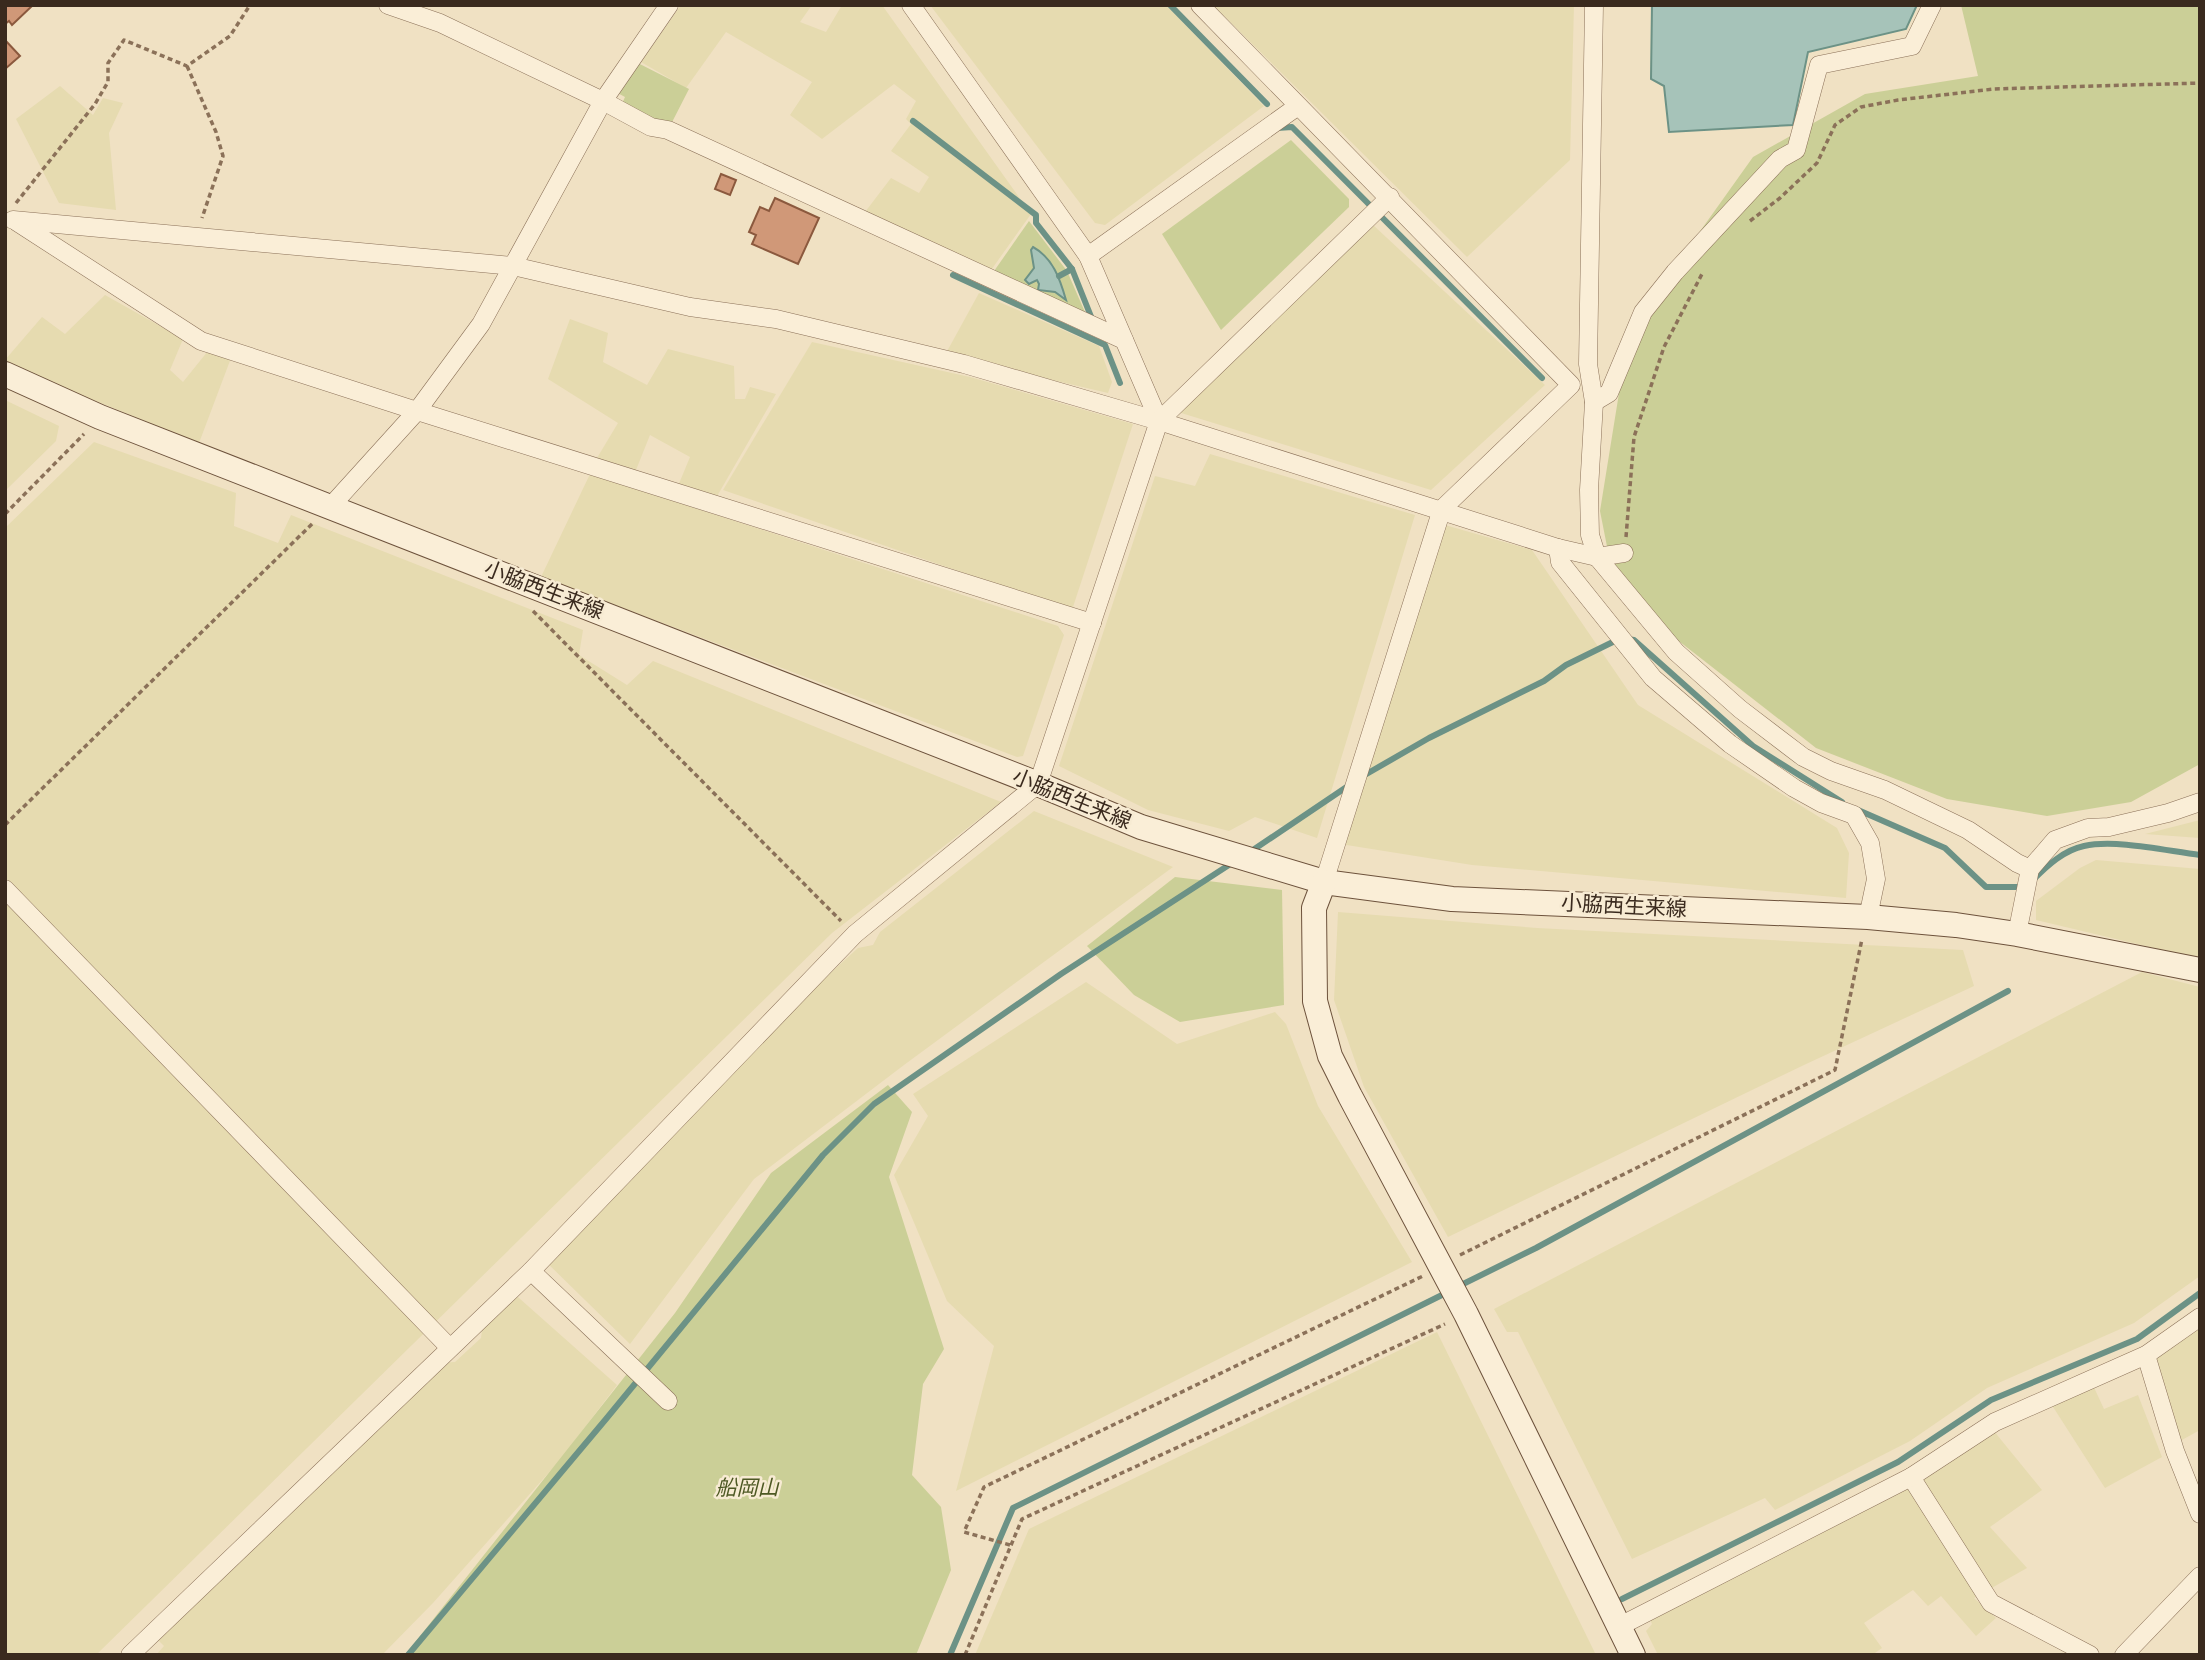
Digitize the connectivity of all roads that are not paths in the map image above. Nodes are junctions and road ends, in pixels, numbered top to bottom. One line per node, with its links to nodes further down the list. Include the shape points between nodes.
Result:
1 (388, 5): 7 (street, via 440,23)
2 (669, 5): 7 (street)
3 (911, 5): 11 (street)
4 (1200, 5): 8 (street)
5 (1594, 5): 16 (street, via 1588,364)
6 (1932, 5): 16 (street, via 1912,46 1819,65 1796,150 1780,159 1675,272 1643,312 1609,393)
7 (603, 101): 12 (street); 13 (street, via 651,127 668,130)
8 (1298, 106): 9 (street); 11 (street)
9 (1390, 197): 15 (street); 18 (street)
10 (8, 217): 12 (street); 17 (street, via 201,341)
11 (1088, 256): 13 (street)
12 (513, 266): 17 (street, via 481,324); 18 (street, via 690,307 789,322 964,365)
13 (1124, 340): 18 (street)
14 (5, 374): 19 (main road, 小脇西生来線, via 100,417)
15 (1571, 385): 16 (street); 20 (street)
16 (1594, 402): 23 (street, via 1589,490 1590,535)
17 (417, 411): 19 (street); 24 (street)
18 (1159, 421): 20 (street); 24 (street)
19 (331, 506): 25 (main road, 小脇西生来線)
20 (1442, 509): 21 (street); 28 (street)
21 (1558, 548): 23 (street); 30 (street, via 1560,562 1653,678 1730,744 1794,788 1854,815 1870,843 1876,879)
22 (1624, 552): 23 (street)
23 (1597, 556): 27 (street, via 1676,652 1804,757 1969,830)
24 (1092, 622): 25 (street)
25 (1038, 784): 28 (main road, 小脇西生来線, via 1141,827); 33 (street, via 855,934)
26 (2200, 802): 27 (street, via 2055,840)
27 (2030, 869): 31 (street)
28 (1324, 882): 30 (main road, 小脇西生来線, via 1452,899); 41 (main road, via 1314,908 1315,1001 1330,1056 1448,1263 1466,1314)
29 (5, 889): 35 (street)
30 (1868, 917): 31 (main road, 小脇西生来線)
31 (2017, 934): 32 (main road, 小脇西生来線)
32 (2200, 971)
33 (531, 1270): 35 (street); 37 (street)
34 (2200, 1317): 36 (street)
35 (449, 1346): 42 (street)
36 (2146, 1354): 38 (street, via 1995,1422); 39 (street, via 2175,1451)
37 (668, 1401)
38 (1911, 1477): 41 (street); 44 (street, via 1991,1602)
39 (2200, 1514)
40 (2200, 1576): 45 (street)
41 (1620, 1626): 43 (main road)
42 (130, 1655)
43 (1633, 1655)
44 (2090, 1655)
45 (2124, 1655)

